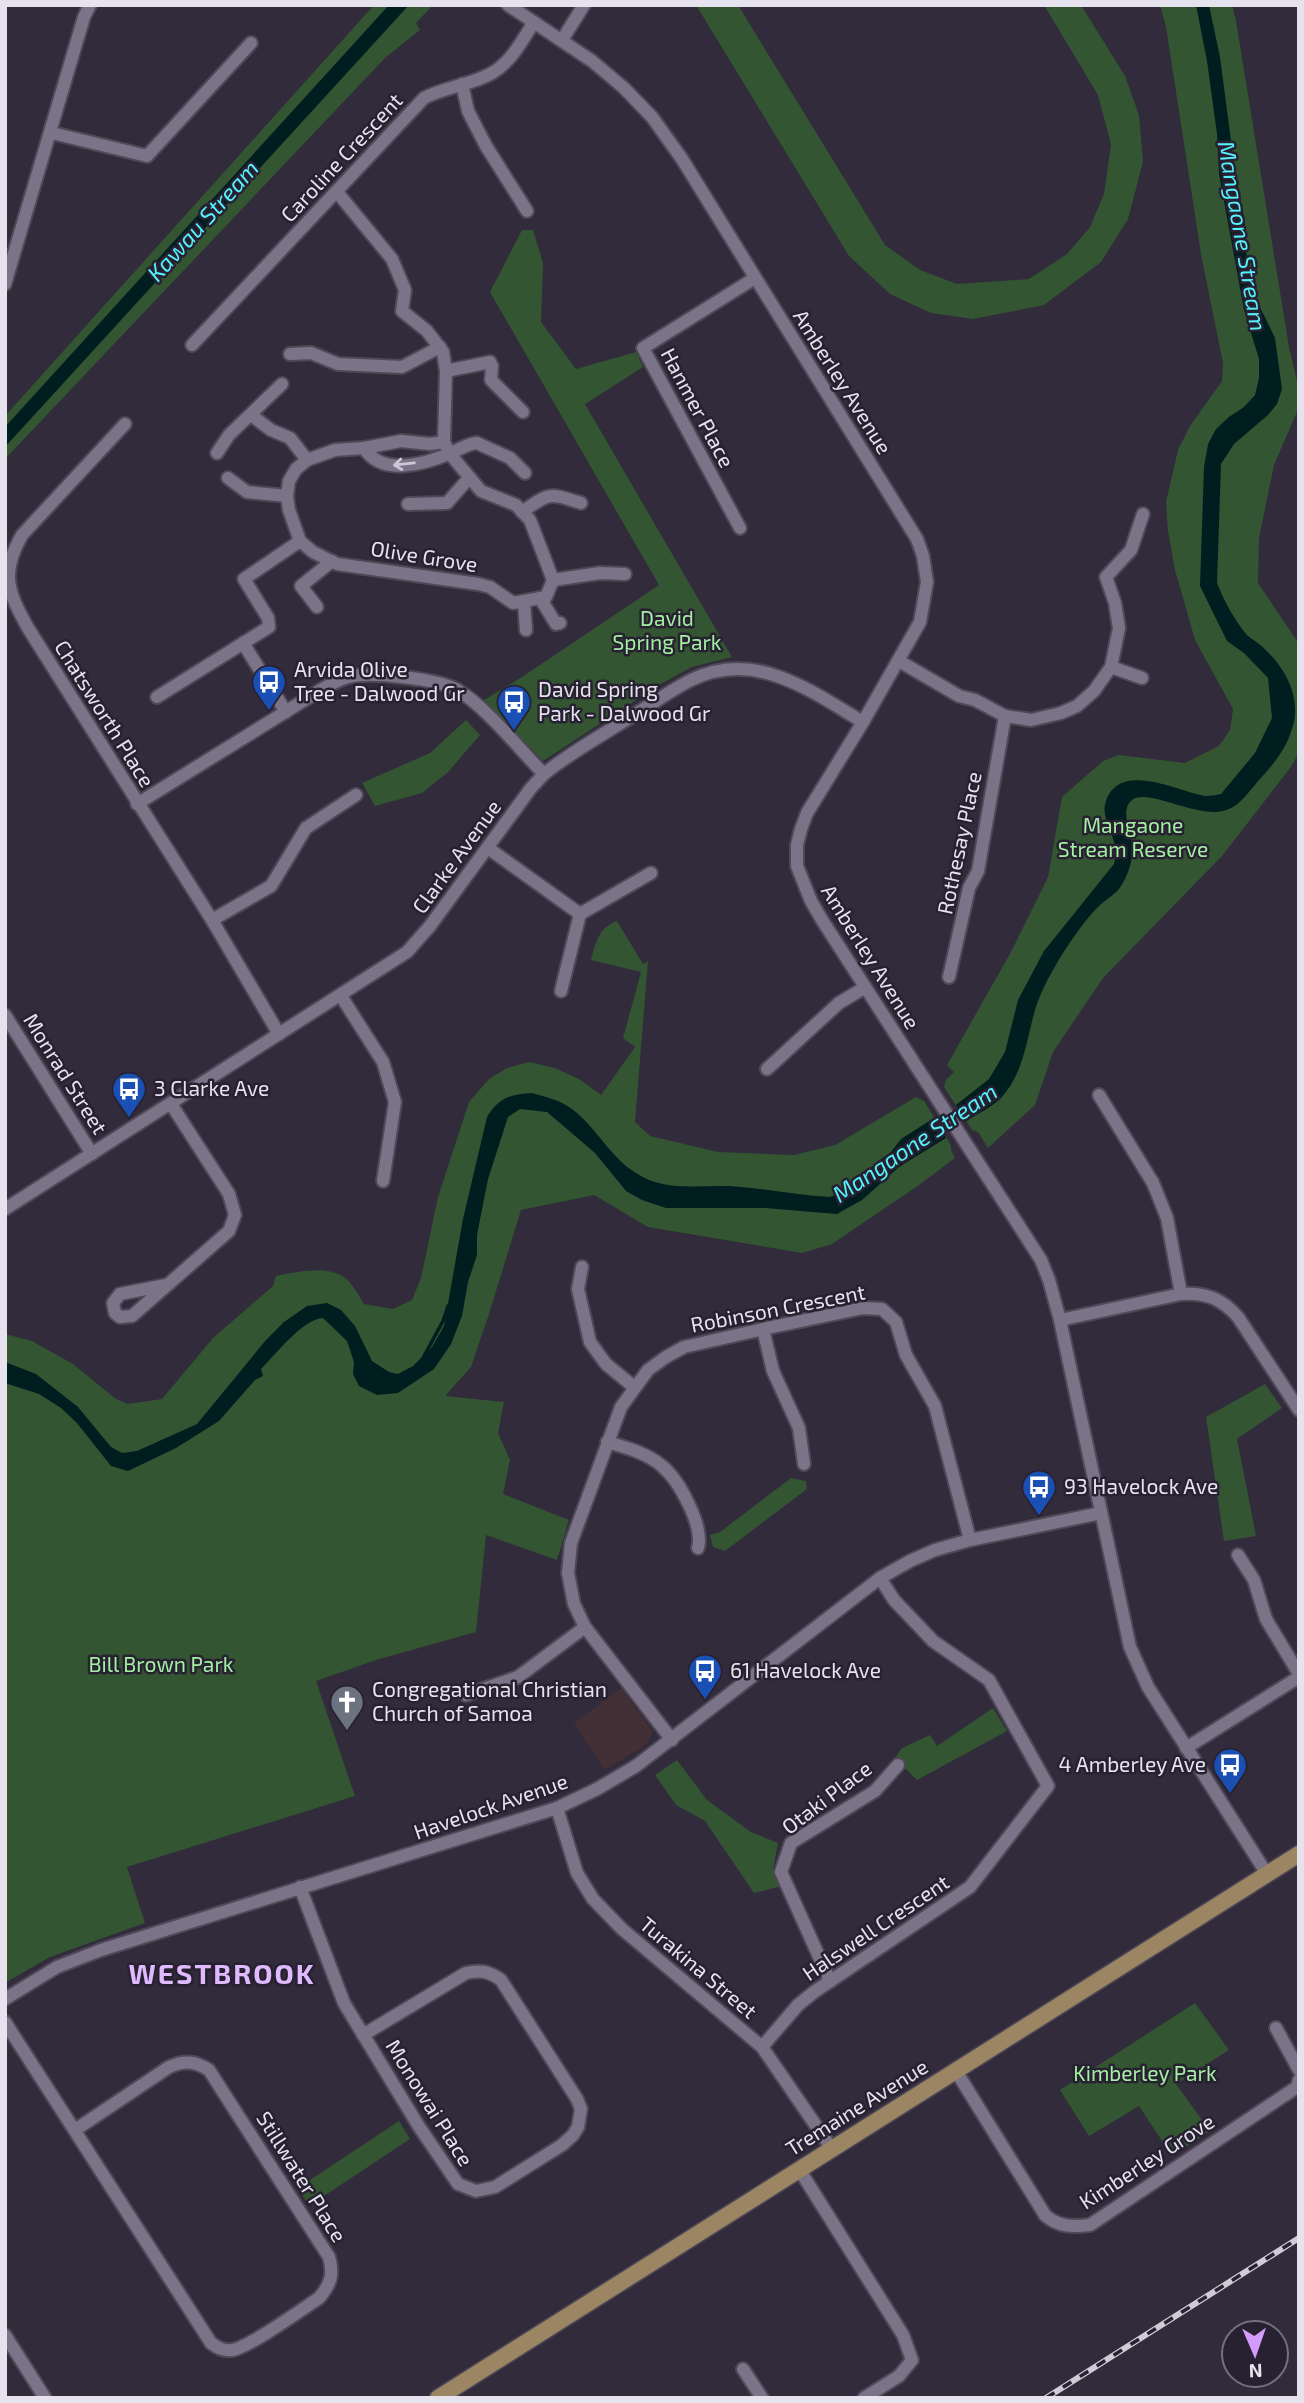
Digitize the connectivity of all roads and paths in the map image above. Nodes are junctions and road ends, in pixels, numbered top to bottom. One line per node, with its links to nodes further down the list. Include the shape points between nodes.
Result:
1 (90, 5): 8 (street)
2 (508, 5): 4 (street, Amberley Avenue)
3 (584, 5): 5 (street)
4 (534, 22): 5 (street, Amberley Avenue); 7 (street, Caroline Crescent, via 504,64)
5 (562, 40): 11 (street, Amberley Avenue, via 592,61 652,117)
6 (251, 43): 8 (street, via 147,156)
7 (462, 84): 9 (street, Caroline Crescent, via 424,98); 10 (street, via 468,111)
8 (52, 132): 12 (street)
9 (337, 192): 13 (street, Caroline Crescent); 14 (street, via 392,259 405,290 402,311)
10 (527, 211)
11 (755, 278): 33 (street, Hanmer Place, via 643,348); 44 (street, Amberley Avenue, via 917,539 925,568 926,598 920,622)
12 (5, 284)
13 (192, 345)
14 (440, 347): 15 (street, via 402,367 338,364 311,353); 16 (street)
15 (290, 354)
16 (446, 371): 18 (street, via 490,362 491,380); 22 (street)
17 (282, 384): 19 (street)
18 (523, 412)
19 (251, 415): 23 (street); 24 (street, via 295,442)
20 (125, 424): 53 (street, Chatsworth Place, via 22,535 10,560 8,586 27,628)
21 (364, 448): 22 (street, via 401,441); 22 (street, one-way to 21, via 421,462 393,466 374,461); 24 (street, via 335,450)
22 (447, 448): 25 (street, via 477,443 510,458); 27 (street)
23 (217, 453)
24 (307, 460): 28 (street, via 291,476)
25 (525, 473)
26 (228, 478): 28 (street, via 247,492)
27 (469, 478): 30 (street, via 447,503); 31 (street, via 481,491)
28 (286, 496): 34 (street)
29 (581, 503): 31 (street, via 554,494)
30 (408, 504)
31 (522, 512): 37 (street, via 530,520)
32 (1143, 514): 45 (street, via 1131,550 1107,577 1119,628)
33 (740, 528)
34 (300, 541): 35 (street, Olive Grove); 43 (street, via 244,579 269,626)
35 (332, 561): 39 (street, Olive Grove, via 478,584 513,603); 40 (street, via 301,586)
36 (625, 574): 37 (street)
37 (553, 580): 38 (street, via 546,597)
38 (540, 598): 39 (street); 41 (street, via 556,624)
39 (524, 602): 42 (street)
40 (317, 607)
41 (560, 623)
42 (526, 630)
43 (243, 643): 47 (street); 48 (street)
44 (899, 662): 49 (street); 50 (street, Amberley Avenue)
45 (1111, 667): 46 (street); 49 (street, via 1077,706 1041,719)
46 (1142, 678)
47 (157, 697)
48 (286, 712): 51 (street, via 339,680 359,675 445,684 466,695); 53 (street)
49 (1005, 716): 58 (street, Rothesay Place, via 978,871 969,888)
50 (863, 722): 51 (street, Clarke Avenue, via 779,675 749,669 718,671 676,689); 59 (street, Amberley Avenue, via 807,813 797,845 797,866 811,901)
51 (544, 774): 54 (street, Clarke Avenue)
52 (356, 796): 57 (street, via 306,828 271,886)
53 (137, 804): 57 (street, Chatsworth Place)
54 (488, 848): 56 (street); 61 (street, Clarke Avenue, via 407,952)
55 (651, 873): 56 (street)
56 (580, 915): 60 (street)
57 (212, 920): 63 (street, Chatsworth Place)
58 (949, 976)
59 (864, 988): 64 (street, via 839,1003); 73 (street, Amberley Avenue, via 1041,1260)
60 (561, 991)
61 (341, 996): 63 (street, Clarke Avenue); 68 (street, via 383,1062 395,1101)
62 (5, 1015): 67 (street, Monrad Street)
63 (279, 1034): 66 (street, Clarke Avenue)
64 (767, 1069)
65 (1099, 1095): 72 (street, via 1153,1183 1167,1218)
66 (171, 1104): 67 (street, Clarke Avenue); 71 (street, via 229,1194 235,1215 229,1231)
67 (92, 1154): 69 (street, Clarke Avenue)
68 (383, 1181)
69 (5, 1209)
70 (582, 1267): 75 (street, via 578,1289 590,1342 606,1364)
71 (166, 1285)
72 (1181, 1294): 73 (street); 76 (street, via 1206,1295 1228,1306)
73 (1060, 1320): 79 (street, Amberley Avenue)
74 (763, 1329): 75 (street, Robinson Crescent, via 684,1348 648,1370); 78 (street, via 773,1371 799,1428); 80 (street, Robinson Crescent, via 863,1308 882,1309 896,1322 906,1355 935,1406)
75 (634, 1387): 77 (street, Robinson Crescent)
76 (1299, 1410)
77 (607, 1441): 81 (street, via 663,1466 691,1512); 84 (street, Robinson Crescent, via 569,1558 574,1604)
78 (804, 1464)
79 (1101, 1513): 80 (street, Havelock Avenue); 88 (street, Amberley Avenue, via 1130,1647 1148,1687)
80 (970, 1540): 83 (street, Havelock Avenue, via 910,1560)
81 (698, 1548)
82 (1238, 1555): 85 (street, via 1254,1580 1266,1619)
83 (880, 1578): 87 (street, Havelock Avenue); 94 (street, Halswell Crescent, via 933,1641 989,1680 1048,1786 970,1887)
84 (585, 1627): 86 (street, via 518,1677); 87 (street, Robinson Crescent)
85 (1299, 1675): 88 (street)
86 (466, 1695)
87 (672, 1740): 90 (street, Havelock Avenue, via 616,1779)
88 (1186, 1748): 92 (street, Amberley Avenue)
89 (898, 1765): 94 (street, Otaki Place, via 875,1791 791,1843 781,1872)
90 (557, 1808): 93 (street, Havelock Avenue); 99 (street, Turakina Street, via 577,1873 593,1899)
91 (1299, 1854): 92 (main road, Tremaine Avenue)
92 (1267, 1874): 101 (main road, Tremaine Avenue)
93 (300, 1887): 95 (street, Havelock Avenue, via 75,1959); 98 (street, Monowai Place, via 344,2004)
94 (830, 1981): 99 (street, Halswell Crescent, via 798,2005)
95 (5, 2000)
96 (5, 2022): 103 (street, Stillwater Place)
97 (1276, 2028): 100 (street)
98 (363, 2035): 98 (street, Monowai Place, via 452,2178 466,2189 495,2187 562,2145 578,2127 577,2099 505,1985 484,1970 466,1972)
99 (762, 2047): 104 (street, Turakina Street)
100 (1299, 2070)
101 (956, 2071): 102 (street, Kimberley Grove, via 1045,2214 1063,2226 1075,2227 1090,2225 1297,2087); 104 (main road, Tremaine Avenue)
102 (1299, 2080)
103 (75, 2130): 103 (street, Stillwater Place, via 205,2337 219,2349 244,2346 327,2290 332,2275 329,2257 209,2070 186,2061 169,2067)
104 (832, 2149): 105 (main road, Tremaine Avenue)
105 (799, 2169): 109 (main road, Tremaine Avenue); 111 (street, via 904,2335 912,2360 899,2376)
106 (5, 2335): 108 (street)
107 (743, 2369): 110 (street)
108 (45, 2398)
109 (438, 2398)
110 (762, 2398)
111 (864, 2398)

